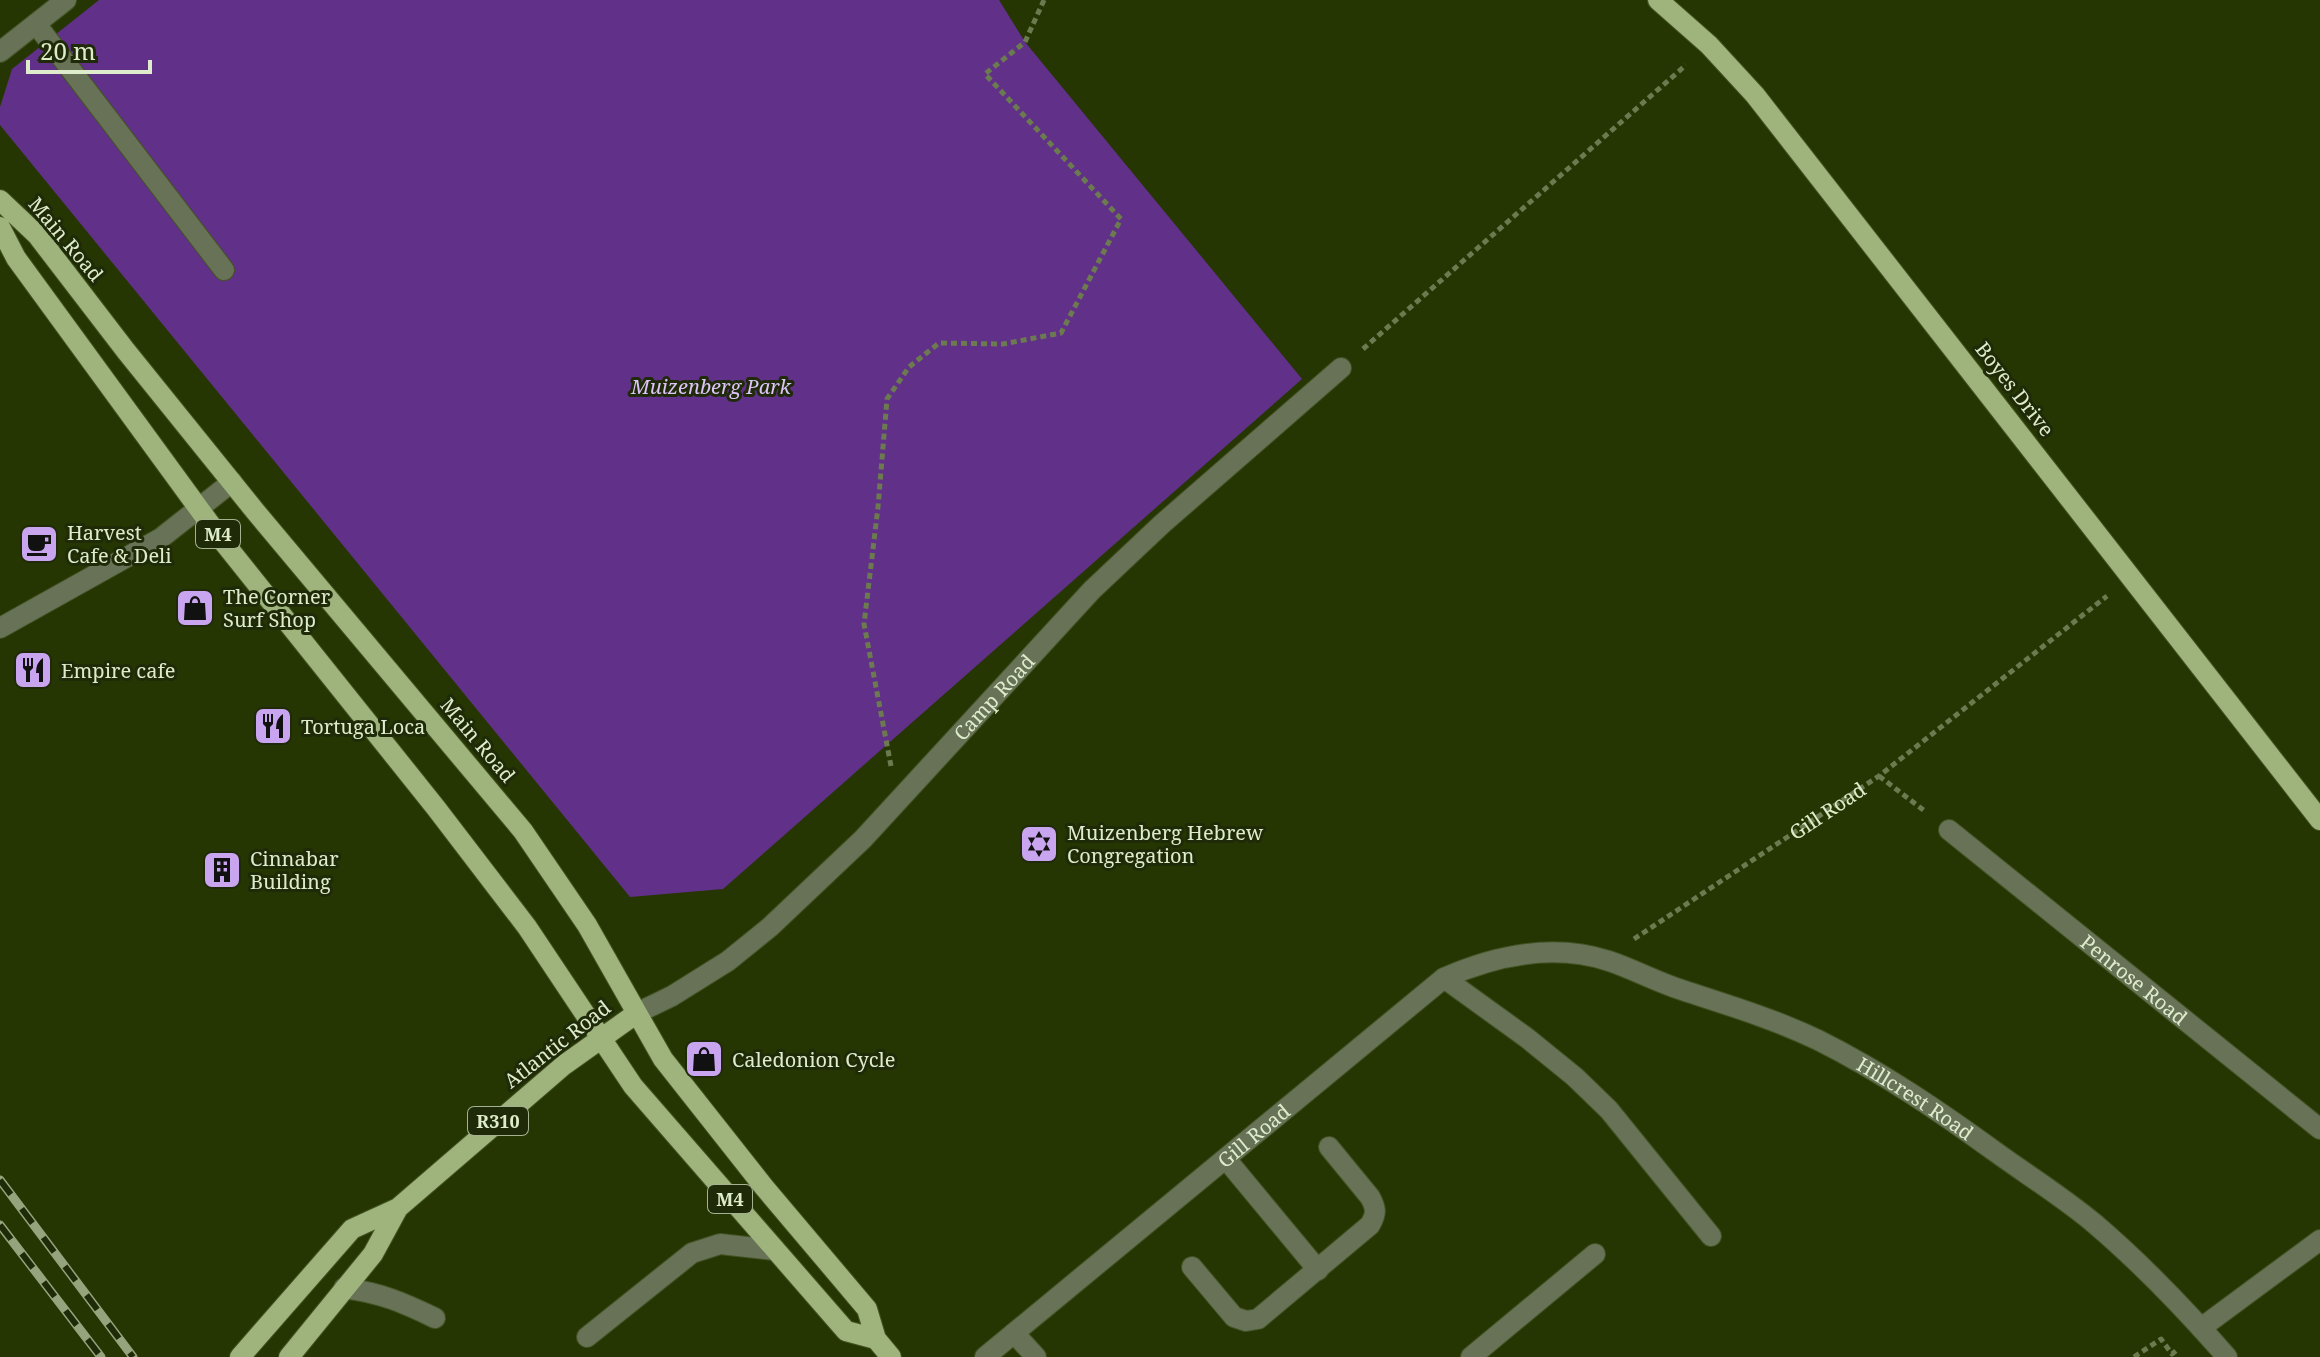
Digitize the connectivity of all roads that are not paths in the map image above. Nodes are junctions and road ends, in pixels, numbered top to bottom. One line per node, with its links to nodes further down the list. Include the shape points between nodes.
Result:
1 (66, 0): 3 (street)
2 (1658, 0): 12 (main road, Boyes Drive, via 1709,45 1764,107)
3 (36, 24): 4 (street); 7 (street)
4 (0, 52)
5 (0, 200): 9 (main road, Main Road / M4, via 37,235)
6 (0, 227): 10 (main road, Main Road / M4, via 16,258)
7 (224, 270)
8 (1341, 368): 16 (street, Camp Road, via 1092,590 863,839 770,927 728,961)
9 (232, 482): 10 (street); 16 (main road, Main Road / M4, via 523,831 587,925)
10 (199, 508): 11 (street, via 161,538); 17 (main road, Main Road / M4, via 527,927)
11 (0, 628)
12 (2320, 820)
13 (1949, 830): 18 (street, Penrose Road)
14 (1541, 952): 15 (street, Gill Road, via 1473,965); 30 (street, Hillcrest Road, via 1607,961 1758,1015 1878,1072 2092,1222 2141,1264)
15 (1444, 978): 20 (street, Gill Road); 22 (street, via 1575,1077 1609,1110)
16 (637, 1013): 17 (main road, Atlantic Road / R310); 33 (main road, Main Road / M4, via 663,1059 867,1309)
17 (600, 1038): 21 (main road, Atlantic Road / R310); 24 (main road, Main Road / M4, via 633,1086)
18 (2320, 1129)
19 (1329, 1147): 27 (street, via 1376,1212 1370,1225)
20 (1226, 1159): 27 (street); 31 (street, Gill Road)
21 (398, 1208): 28 (main road, Atlantic Road / R310, via 373,1254); 34 (main road, Atlantic Road / R310, via 352,1229)
22 (1711, 1236)
23 (2320, 1240): 30 (street)
24 (774, 1250): 32 (street, via 720,1244 692,1253); 33 (main road, Main Road / M4, via 846,1331)
25 (1595, 1254): 39 (street)
26 (1192, 1267): 27 (street, via 1234,1317 1246,1321 1258,1319)
27 (1318, 1270)
28 (344, 1288): 29 (street, via 376,1293); 35 (main road, Atlantic Road / R310)
29 (435, 1318)
30 (2201, 1328): 40 (street, Hillcrest Road)
31 (1014, 1333): 37 (street, Gill Road); 38 (street)
32 (587, 1337)
33 (876, 1339): 36 (main road, Main Road / M4)
34 (240, 1357)
35 (289, 1357)
36 (891, 1357)
37 (985, 1357)
38 (1036, 1357)
39 (1471, 1357)
40 (2227, 1357)

